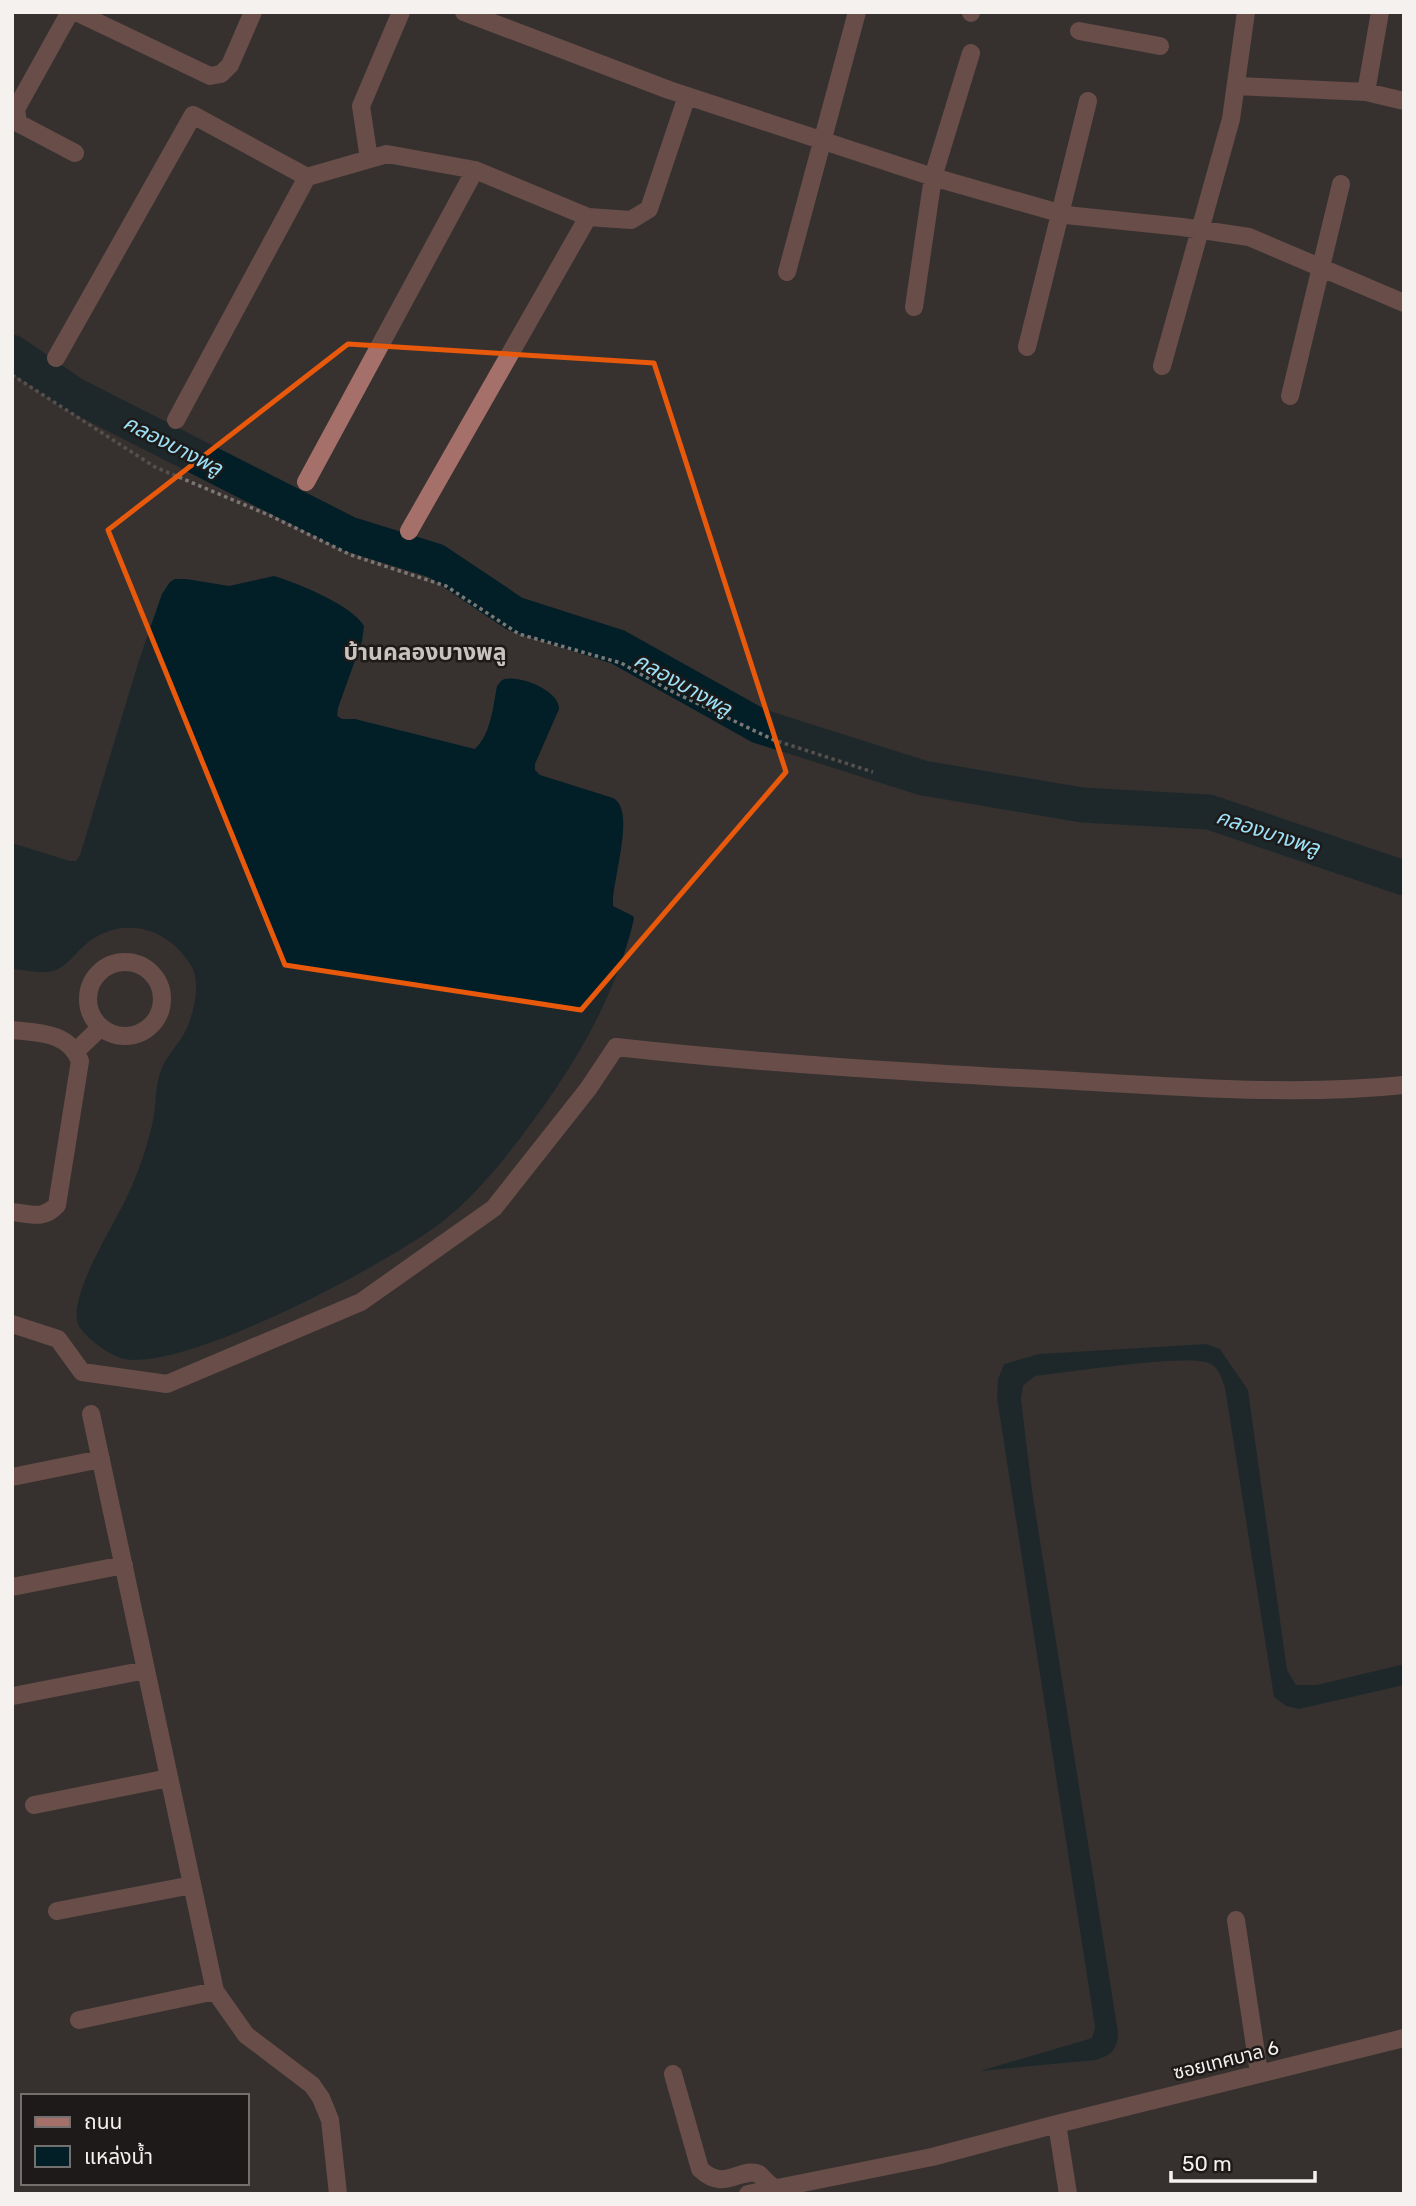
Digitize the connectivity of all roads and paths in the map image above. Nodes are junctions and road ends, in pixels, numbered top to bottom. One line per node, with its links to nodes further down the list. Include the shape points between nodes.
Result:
1 (70, 12): 18 (street, via 16,109 18,123)
2 (76, 12): 3 (street, via 210,76 221,74 230,65)
3 (253, 12)
4 (401, 12): 19 (street, via 361,106)
5 (464, 12): 14 (street)
6 (858, 12): 17 (street)
7 (1083, 12): 10 (street, via 1078,36)
8 (1246, 12): 12 (street)
9 (1380, 12): 13 (street)
10 (1160, 46)
11 (971, 53): 22 (street)
12 (1237, 86): 13 (street); 26 (street)
13 (1366, 92): 16 (street)
14 (687, 96): 17 (street); 25 (street, via 649,209 631,220)
15 (1088, 101): 24 (street)
16 (1404, 101)
17 (823, 140): 22 (street); 28 (street)
18 (75, 153)
19 (369, 159): 20 (street, via 387,154); 21 (street)
20 (475, 170): 25 (street); 37 (street)
21 (307, 177): 32 (street, via 193,115); 36 (street)
22 (933, 177): 24 (street); 30 (street)
23 (1341, 184): 27 (street)
24 (1060, 214): 26 (street); 31 (street)
25 (588, 218): 38 (street)
26 (1200, 230): 27 (street, via 1249,237); 33 (street)
27 (1321, 269): 29 (street); 35 (street)
28 (788, 272)
29 (1404, 303)
30 (914, 307)
31 (1027, 347)
32 (55, 358)
33 (1162, 366)
34 (12, 375): 39 (path, via 155,467 351,555 446,586 519,634 621,663 774,740)
35 (1290, 396)
36 (176, 420)
37 (306, 482)
38 (409, 531)
39 (873, 772)
40 (100, 1028): 40 (street, via 88,999 89,988 101,971 131,962 150,971 162,989 163,1000 149,1028 119,1037); 42 (street)
41 (12, 1030): 42 (street, via 54,1035)
42 (76, 1051): 44 (street, via 79,1077 57,1205 50,1213 38,1215)
43 (1404, 1085): 45 (street, via 1362,1090 1241,1090 724,1059 616,1047 494,1208 361,1302 167,1384 82,1372 58,1339)
44 (12, 1212)
45 (12, 1324)
46 (91, 1414): 47 (street)
47 (101, 1459): 48 (street); 49 (street)
48 (12, 1477)
49 (124, 1565): 50 (street); 51 (street)
50 (12, 1587)
51 (146, 1670): 52 (street); 53 (street)
52 (13, 1696)
53 (169, 1778): 54 (street); 55 (street)
54 (34, 1805)
55 (192, 1885): 56 (street); 58 (street)
56 (57, 1911)
57 (1236, 1920): 61 (street)
58 (215, 1991): 59 (street); 65 (street, via 246,2035 312,2085 321,2098 330,2120)
59 (79, 2020)
60 (1404, 2038): 61 (street, ซอยเทศบาล 6)
61 (1259, 2073): 63 (street, ซอยเทศบาล 6)
62 (673, 2074): 64 (street, via 700,2169 709,2178 759,2175)
63 (1057, 2124): 64 (street, ซอยเทศบาล 6); 67 (street)
64 (778, 2192): 66 (street, ซอยเทศบาล 6)
65 (338, 2194)
66 (750, 2194)
67 (1068, 2194)

